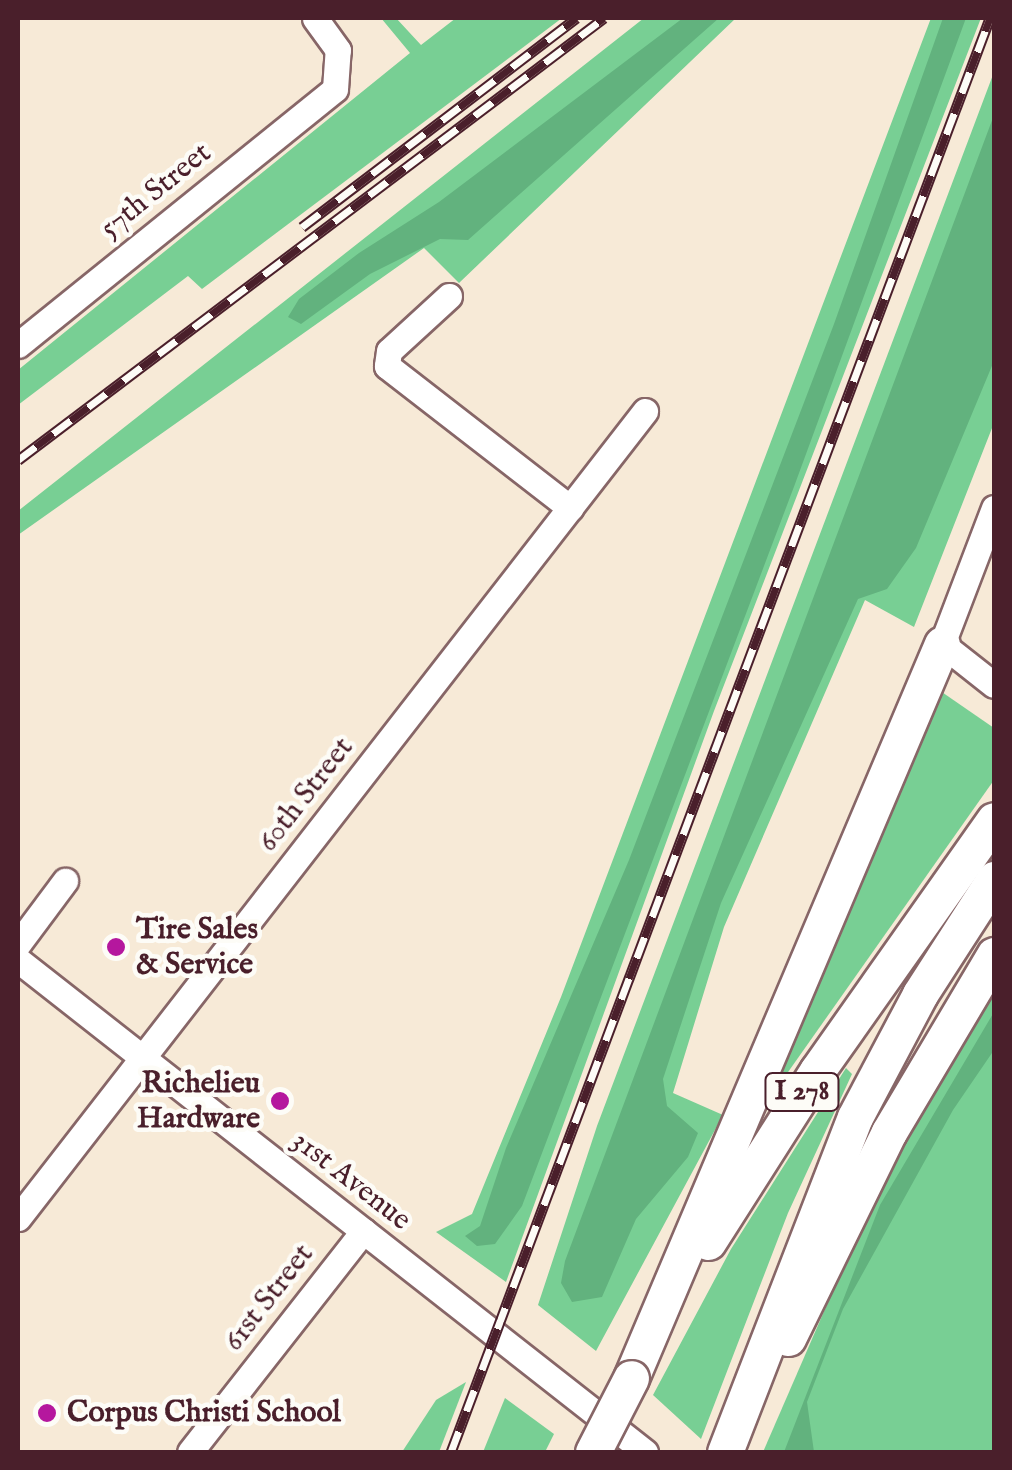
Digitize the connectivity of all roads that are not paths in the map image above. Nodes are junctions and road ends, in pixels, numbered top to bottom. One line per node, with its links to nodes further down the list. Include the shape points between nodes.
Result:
1 (314, 18): 3 (street, 57th Street, via 338,50 335,89)
2 (449, 296): 5 (street, via 390,351 386,366)
3 (18, 344)
4 (644, 411): 5 (street, 60th Street)
5 (570, 508): 15 (street, 60th Street)
6 (994, 508): 7 (street)
7 (942, 644): 8 (street); 18 (highway)
8 (994, 685)
9 (994, 820): 18 (highway, I 278, via 790,1110)
10 (994, 879): 19 (highway, I 278, via 920,994 855,1116)
11 (65, 881): 12 (street)
12 (18, 944)
13 (994, 955): 19 (highway, via 889,1132 794,1328)
14 (18, 960): 15 (street, 31st Avenue)
15 (142, 1058): 16 (street, 60th Street); 17 (street, 31st Avenue)
16 (18, 1218)
17 (364, 1232): 20 (street, 31st Avenue); 21 (street, 61st Street)
18 (632, 1378): 22 (highway, I 278, bridge)
19 (727, 1446)
20 (643, 1451)
21 (190, 1452)
22 (593, 1452)

